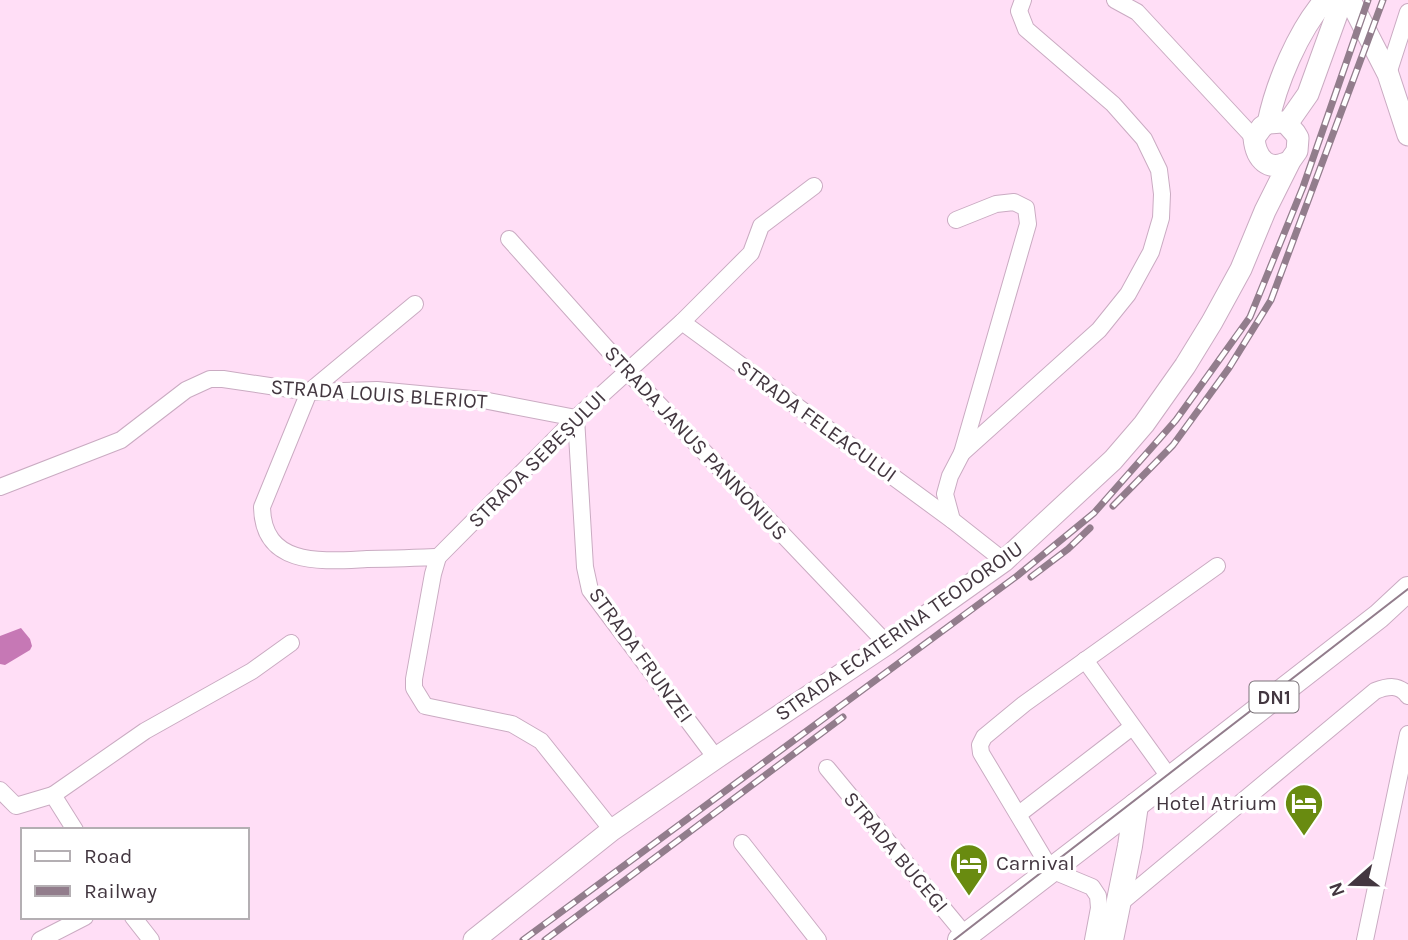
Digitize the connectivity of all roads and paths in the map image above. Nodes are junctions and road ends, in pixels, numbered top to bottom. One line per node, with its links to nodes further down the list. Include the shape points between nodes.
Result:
1 (1023, 0): 21 (street, via 1019,11 1026,29 1113,104 1144,139 1159,170 1161,219 1151,251 1128,294 1099,330)
2 (1115, 0): 8 (street, via 1137,12)
3 (1325, 0): 8 (main road, via 1298,40 1274,97)
4 (1342, 0): 8 (main road, via 1308,94 1307,109)
5 (1350, 0): 7 (main road)
6 (1408, 12): 7 (street)
7 (1388, 74): 9 (main road)
8 (1278, 129): 10 (main road, STRADA ECATERINA TEODOROIU, via 1297,151); 11 (main road, via 1256,152)
9 (1408, 135)
10 (1290, 161): 11 (main road, via 1277,166); 13 (main road, STRADA ECATERINA TEODOROIU)
11 (1265, 162): 13 (main road, STRADA ECATERINA TEODOROIU)
12 (814, 187): 17 (street, STRADA SEBEȘULUI, via 761,226 751,253)
13 (1265, 211): 25 (main road, STRADA ECATERINA TEODOROIU, via 1212,322 1144,424 1113,460)
14 (956, 220): 21 (street, via 1014,202 1026,208 1028,223)
15 (509, 239): 18 (street, STRADA JANUS PANNONIUS)
16 (415, 304): 19 (street)
17 (682, 322): 18 (street, STRADA SEBEȘULUI); 23 (street, STRADA FELEACULUI)
18 (627, 371): 20 (street, STRADA SEBEȘULUI); 31 (street, STRADA JANUS PANNONIUS)
19 (309, 392): 20 (street, STRADA LOUIS BLERIOT, via 391,391 483,400); 22 (street, STRADA LOUIS BLERIOT, via 210,379 186,390 121,440); 24 (street, via 262,507 262,520 279,548 316,561)
20 (576, 418): 24 (street, STRADA SEBEȘULUI); 36 (street, STRADA FRUNZEI, via 590,590)
21 (962, 453): 23 (street, via 944,494)
22 (0, 486)
23 (951, 520): 25 (street, STRADA FELEACULUI)
24 (438, 557): 44 (street, via 414,680 425,706 512,724 541,741)
25 (1004, 561): 31 (main road, STRADA ECATERINA TEODOROIU)
26 (1217, 566): 32 (street)
27 (1408, 589): 29 (main road, DN1)
28 (1408, 597): 29 (main road, DN1)
29 (1378, 616): 38 (main road, DN1)
30 (291, 643): 40 (street, via 253,671 145,731)
31 (887, 644): 36 (main road, STRADA ECATERINA TEODOROIU)
32 (1084, 660): 34 (street); 42 (street, via 1014,712 980,745)
33 (1406, 693): 47 (street, via 1394,687 1375,691)
34 (1132, 727): 38 (street); 42 (street)
35 (1408, 734): 57 (street)
36 (716, 758): 44 (main road, STRADA ECATERINA TEODOROIU)
37 (827, 768): 51 (street, STRADA BUCEGI)
38 (1170, 778): 41 (main road, DN1)
39 (0, 790): 40 (street, via 16,806)
40 (53, 796): 43 (street)
41 (1136, 805): 46 (main road); 47 (main road)
42 (1019, 814): 46 (street)
43 (74, 828)
44 (612, 830): 54 (main road, STRADA ECATERINA TEODOROIU)
45 (742, 843): 55 (street)
46 (1051, 870): 50 (street, via 1092,887); 51 (main road)
47 (1118, 904): 50 (main road)
48 (81, 919): 52 (street)
49 (135, 919): 53 (street)
50 (1104, 931): 56 (street)
51 (963, 938)
52 (40, 940)
53 (151, 940)
54 (474, 940)
55 (818, 940)
56 (1093, 940)
57 (1365, 940)

